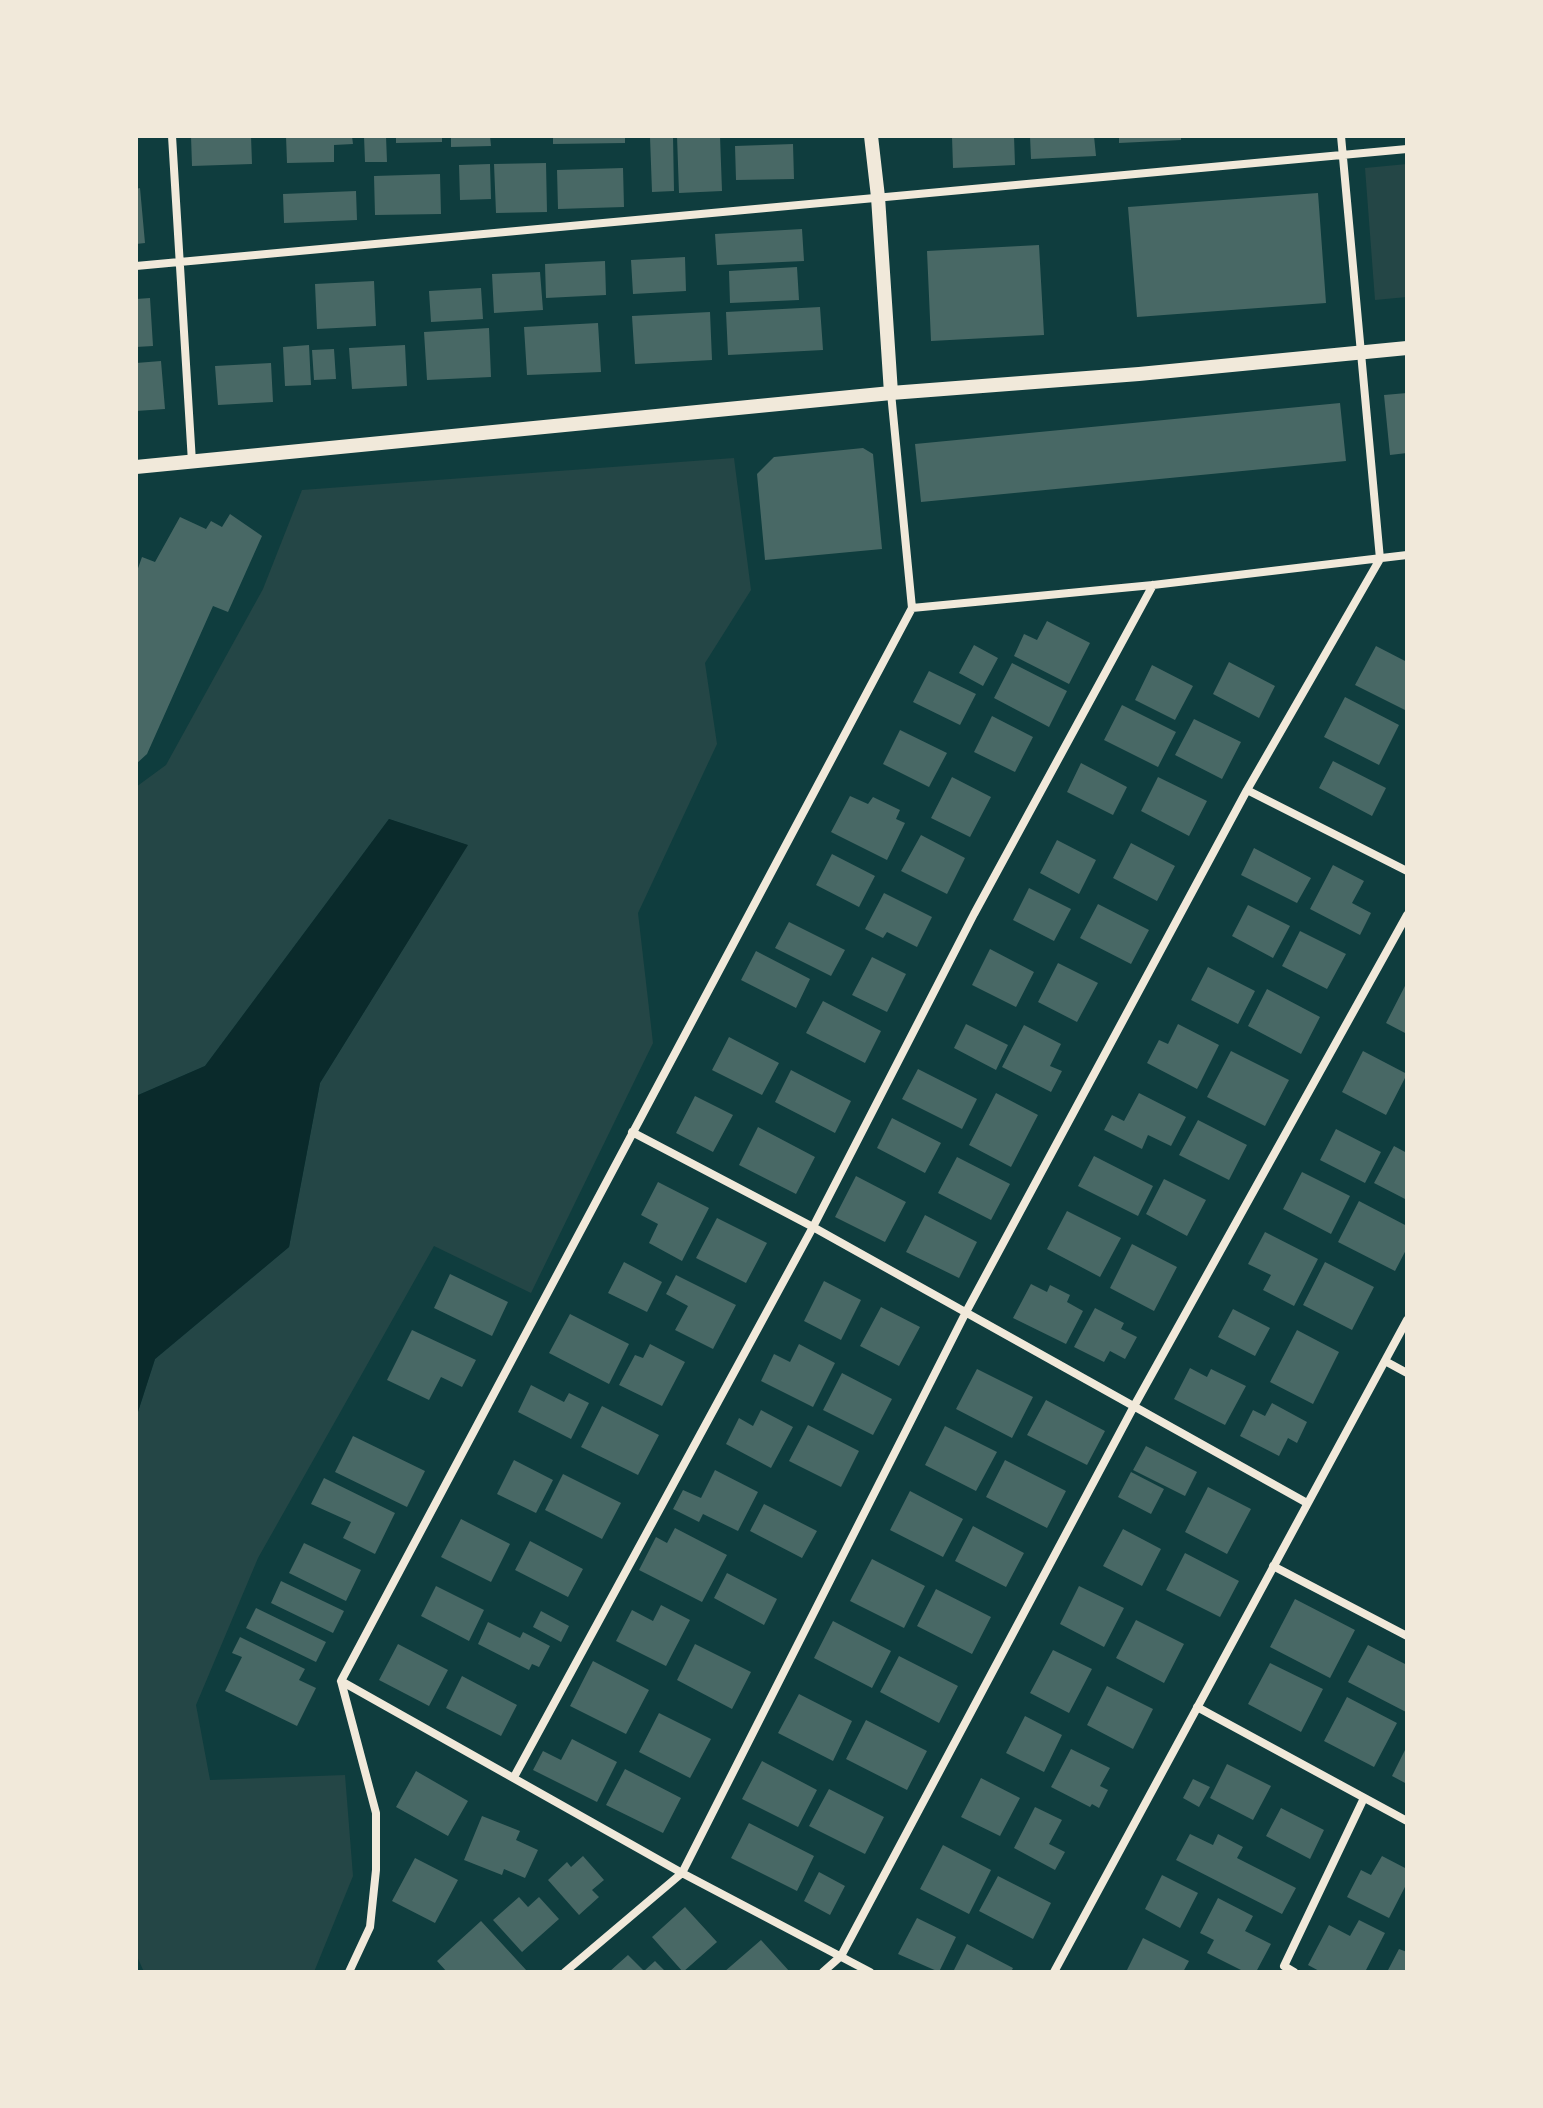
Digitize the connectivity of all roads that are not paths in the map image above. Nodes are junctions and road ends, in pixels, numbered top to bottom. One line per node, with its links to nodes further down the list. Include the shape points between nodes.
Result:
1 (172, 136): 7 (street)
2 (871, 136): 6 (street)
3 (1341, 136): 5 (street)
4 (1407, 149): 5 (street)
5 (1342, 155): 6 (street); 10 (street)
6 (878, 197): 7 (street); 11 (street)
7 (181, 262): 8 (street); 12 (street)
8 (136, 266)
9 (1407, 348): 10 (street)
10 (1361, 353): 11 (street); 15 (street)
11 (891, 393): 12 (street); 17 (street)
12 (192, 462): 13 (street)
13 (136, 467)
14 (1407, 555): 15 (street)
15 (1380, 559): 16 (street); 18 (street)
16 (1153, 585): 17 (street); 22 (street, via 974,914)
17 (912, 608): 21 (street)
18 (1247, 790): 19 (street); 23 (street)
19 (1407, 871)
20 (1407, 915): 27 (street)
21 (632, 1132): 22 (street); 31 (street)
22 (813, 1227): 23 (street); 33 (street)
23 (966, 1312): 27 (street); 36 (street)
24 (1407, 1320): 25 (street)
25 (1385, 1361): 26 (street); 28 (street)
26 (1407, 1373)
27 (1133, 1408): 28 (street); 37 (street)
28 (1307, 1503): 29 (street)
29 (1273, 1566): 30 (street); 32 (street)
30 (1407, 1636)
31 (341, 1681): 33 (street); 38 (street, via 376,1813 370,1927)
32 (1197, 1707): 34 (street); 42 (street)
33 (514, 1777): 36 (street)
34 (1364, 1798): 35 (street); 43 (street, via 1284,1966)
35 (1407, 1821)
36 (682, 1873): 37 (street); 39 (street)
37 (841, 1956): 40 (street); 41 (street)
38 (349, 1972)
39 (565, 1972)
40 (823, 1972)
41 (870, 1972)
42 (1054, 1972)
43 (1294, 1972)

